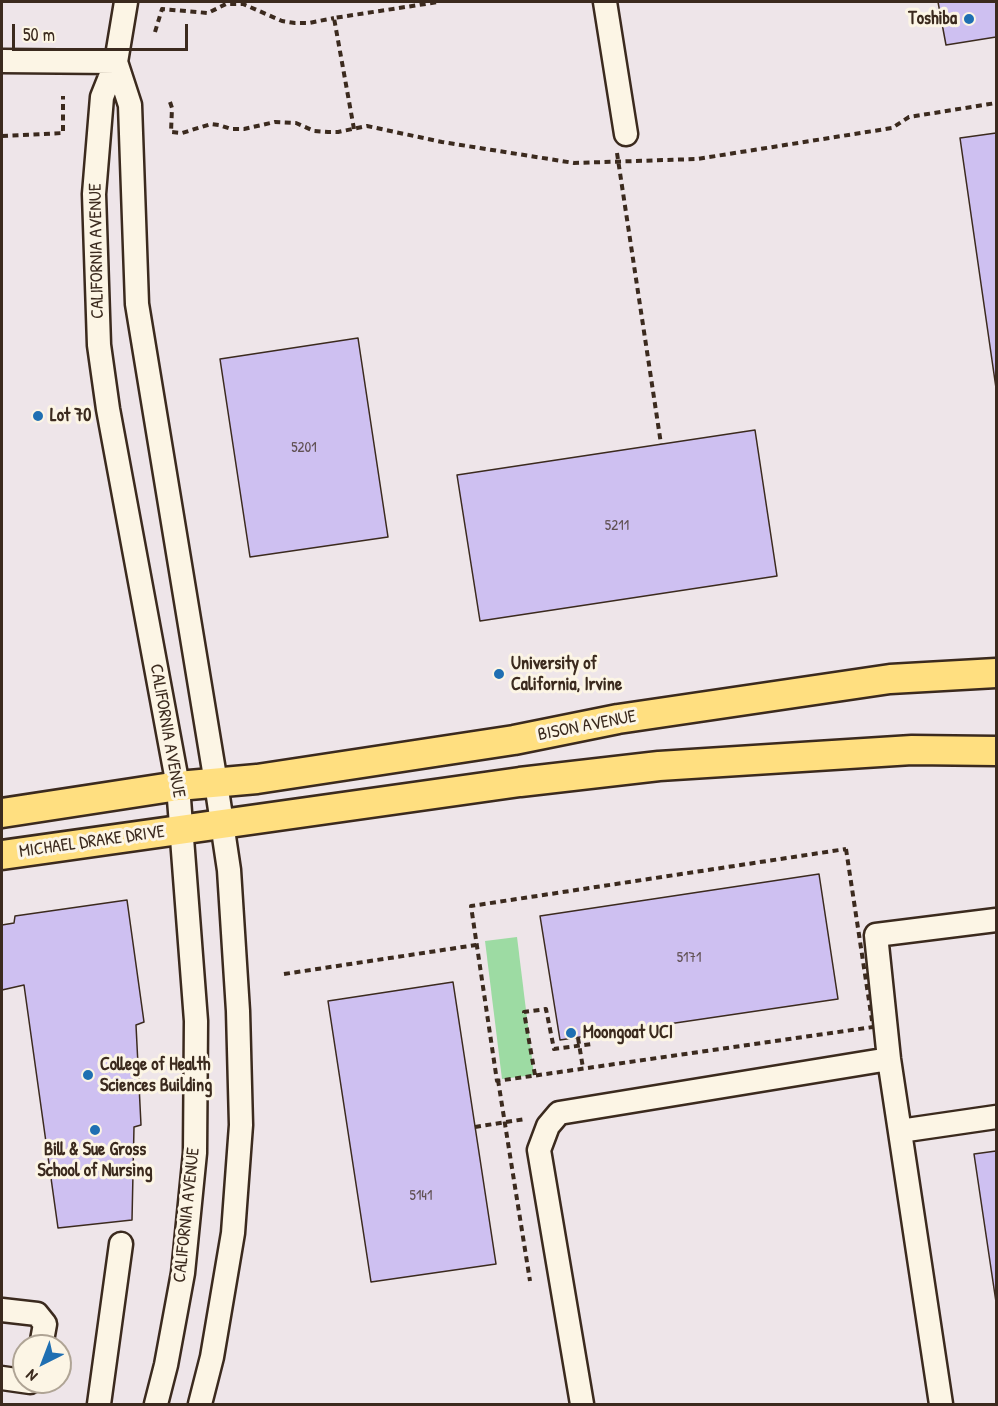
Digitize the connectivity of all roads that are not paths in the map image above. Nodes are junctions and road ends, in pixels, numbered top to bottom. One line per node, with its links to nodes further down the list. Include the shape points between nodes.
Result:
1 (126, 2): 4 (street, CALIFORNIA AVENUE)
2 (605, 2): 5 (street)
3 (2, 61): 4 (street)
4 (116, 62): 8 (street, CALIFORNIA AVENUE, via 130,105 137,304); 9 (street, CALIFORNIA AVENUE, via 102,97 94,194 99,345)
5 (621, 139)
6 (996, 673): 8 (main road, BISON AVENUE, via 890,679)
7 (996, 751): 11 (main road, via 912,750 659,766)
8 (216, 783): 9 (main road, BISON AVENUE); 11 (street, CALIFORNIA AVENUE)
9 (178, 786): 10 (main road); 12 (street, CALIFORNIA AVENUE)
10 (2, 813)
11 (222, 825): 12 (main road); 23 (street, CALIFORNIA AVENUE, via 235,964 241,1125 233,1233)
12 (183, 829): 13 (main road, MICHAEL DRAKE DRIVE); 22 (street, CALIFORNIA AVENUE, via 196,1021 195,1153 183,1273)
13 (2, 855)
14 (996, 920): 15 (street, via 876,935)
15 (890, 1059): 17 (street); 24 (street, via 559,1113 548,1126 539,1150)
16 (996, 1117): 17 (street)
17 (900, 1131): 25 (street)
18 (121, 1244): 21 (street)
19 (2, 1310): 20 (street, via 37,1314 45,1324)
20 (43, 1334)
21 (99, 1404)
22 (156, 1404)
23 (200, 1404)
24 (582, 1404)
25 (941, 1404)

